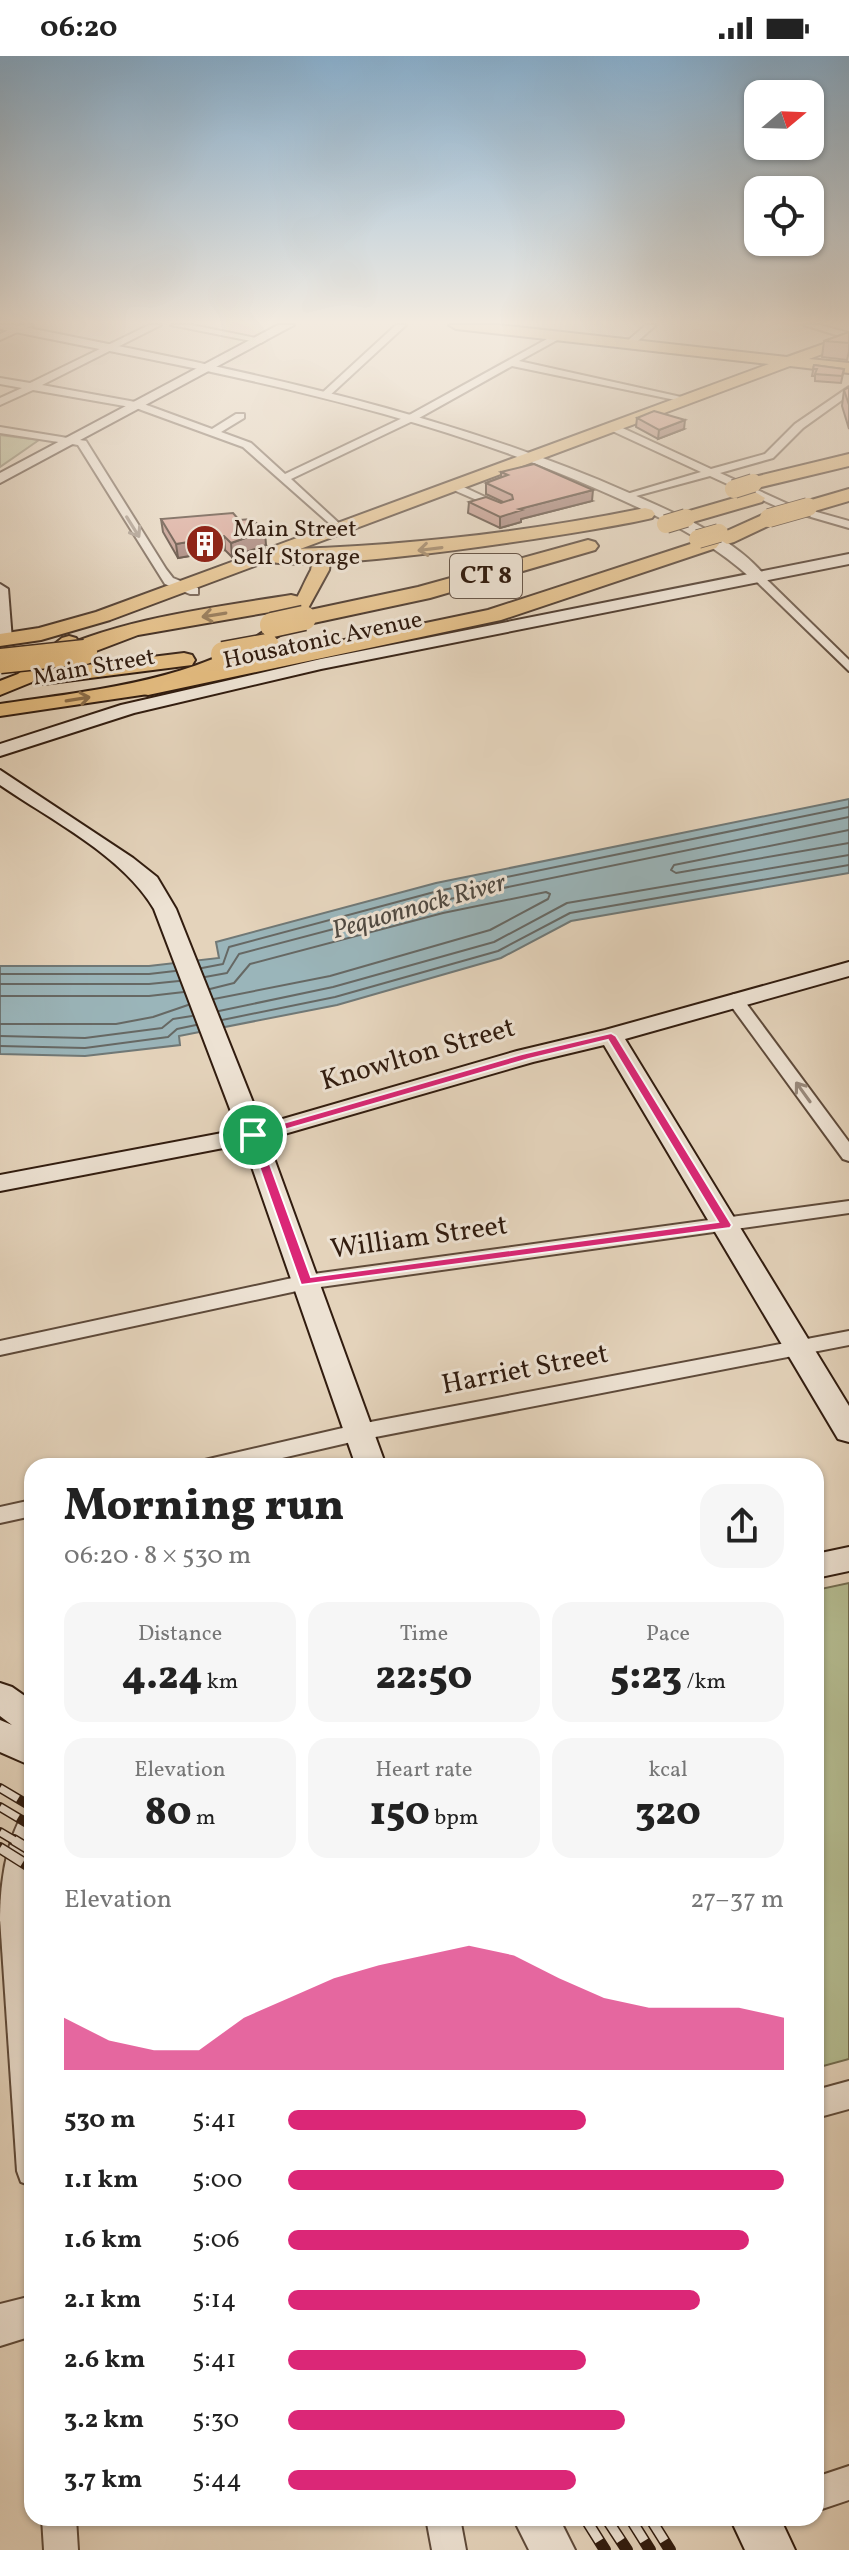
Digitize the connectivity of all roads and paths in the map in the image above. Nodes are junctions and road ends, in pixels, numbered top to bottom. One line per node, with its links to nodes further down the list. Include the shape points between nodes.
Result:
1 (72, 441): 14 (main road)
2 (78, 441): 28 (street, one-way to 28, via 161,571)
3 (236, 441): 13 (street, via 254,449)
4 (362, 441): 13 (street)
5 (489, 441): 9 (street)
6 (572, 441): 9 (main road)
7 (644, 441): 12 (street)
8 (784, 441): 12 (street, via 769,456)
9 (532, 456): 15 (main road); 18 (street)
10 (849, 460): 16 (highway)
11 (849, 472): 16 (highway, CT 8)
12 (715, 473): 18 (street); 21 (street, via 784,506)
13 (285, 478): 22 (street)
14 (0, 479)
15 (453, 486): 19 (street); 22 (main road)
16 (754, 491): 20 (highway, CT 8)
17 (849, 495): 23 (highway, bridge)
18 (625, 496): 27 (street, via 724,545)
19 (504, 509)
20 (666, 516): 24 (highway, one-way to 24, via 380,554); 30 (highway, CT 8, via 457,584); 30 (highway, via 437,574 316,598)
21 (849, 525)
22 (338, 528): 24 (main road)
23 (713, 538): 32 (highway, CT 8, via 469,604); 38 (highway, via 493,615)
24 (310, 548): 25 (highway); 38 (main road, Main Street, via 320,570 293,619 223,661)
25 (264, 556): 28 (main road, Main Street)
26 (849, 559): 27 (main road, Housatonic Avenue)
27 (758, 577): 35 (street); 40 (main road, Housatonic Avenue, via 209,689)
28 (187, 588): 31 (main road, Main Street); 33 (main road, Main Street)
29 (0, 589): 34 (main road)
30 (298, 610): 32 (highway, CT 8, bridge); 36 (highway, one-way to 36, via 122,631 81,645)
31 (103, 616): 33 (main road, Main Street); 34 (main road, Main Street)
32 (270, 635): 33 (highway, CT 8); 36 (highway, CT 8, bridge, via 223,654)
33 (80, 643): 34 (highway, CT 8, bridge); 36 (main road, Main Street)
34 (2, 647)
35 (849, 667)
36 (41, 672): 37 (highway, CT 8); 39 (main road, Main Street, via 25,678)
37 (0, 682)
38 (148, 688): 39 (main road, Main Street, one-way to 38)
39 (2, 705)
40 (0, 750)
41 (0, 776): 45 (main road, via 149,882 165,909)
42 (849, 969): 43 (main road, Knowlton Street)
43 (734, 999): 44 (main road, Knowlton Street); 46 (street, one-way to 43)
44 (611, 1036): 45 (main road, Knowlton Street); 49 (main road)
45 (253, 1135): 47 (main road, Knowlton Street); 50 (main road)
46 (849, 1155)
47 (0, 1183)
48 (849, 1207): 49 (street, William Street)
49 (726, 1225): 50 (street, William Street); 53 (main road)
50 (306, 1282): 52 (street, William Street); 55 (main road)
51 (849, 1338): 53 (street, Harriet Street)
52 (0, 1348)
53 (799, 1348): 54 (main road); 55 (street, Harriet Street)
54 (849, 1431)
55 (360, 1432): 56 (street, Harriet Street); 57 (main road)
56 (248, 1458)
57 (368, 1458)
58 (24, 1510): 59 (street)
59 (0, 1515)
60 (849, 1559): 61 (main road)
61 (824, 1564)
62 (0, 1697): 63 (main road)
63 (24, 1714)
64 (0, 1735): 65 (main road)
65 (24, 1747)
66 (22, 1916): 67 (street)
67 (24, 1967)
68 (849, 2095): 69 (street)
69 (824, 2102)
70 (24, 2318): 71 (street)
71 (0, 2325)
72 (849, 2483): 73 (street)
73 (824, 2491)
74 (60, 2526): 78 (street)
75 (444, 2526): 79 (street)
76 (540, 2526): 80 (street)
77 (758, 2526): 81 (main road)
78 (61, 2550)
79 (449, 2550)
80 (553, 2550)
81 (771, 2550)

